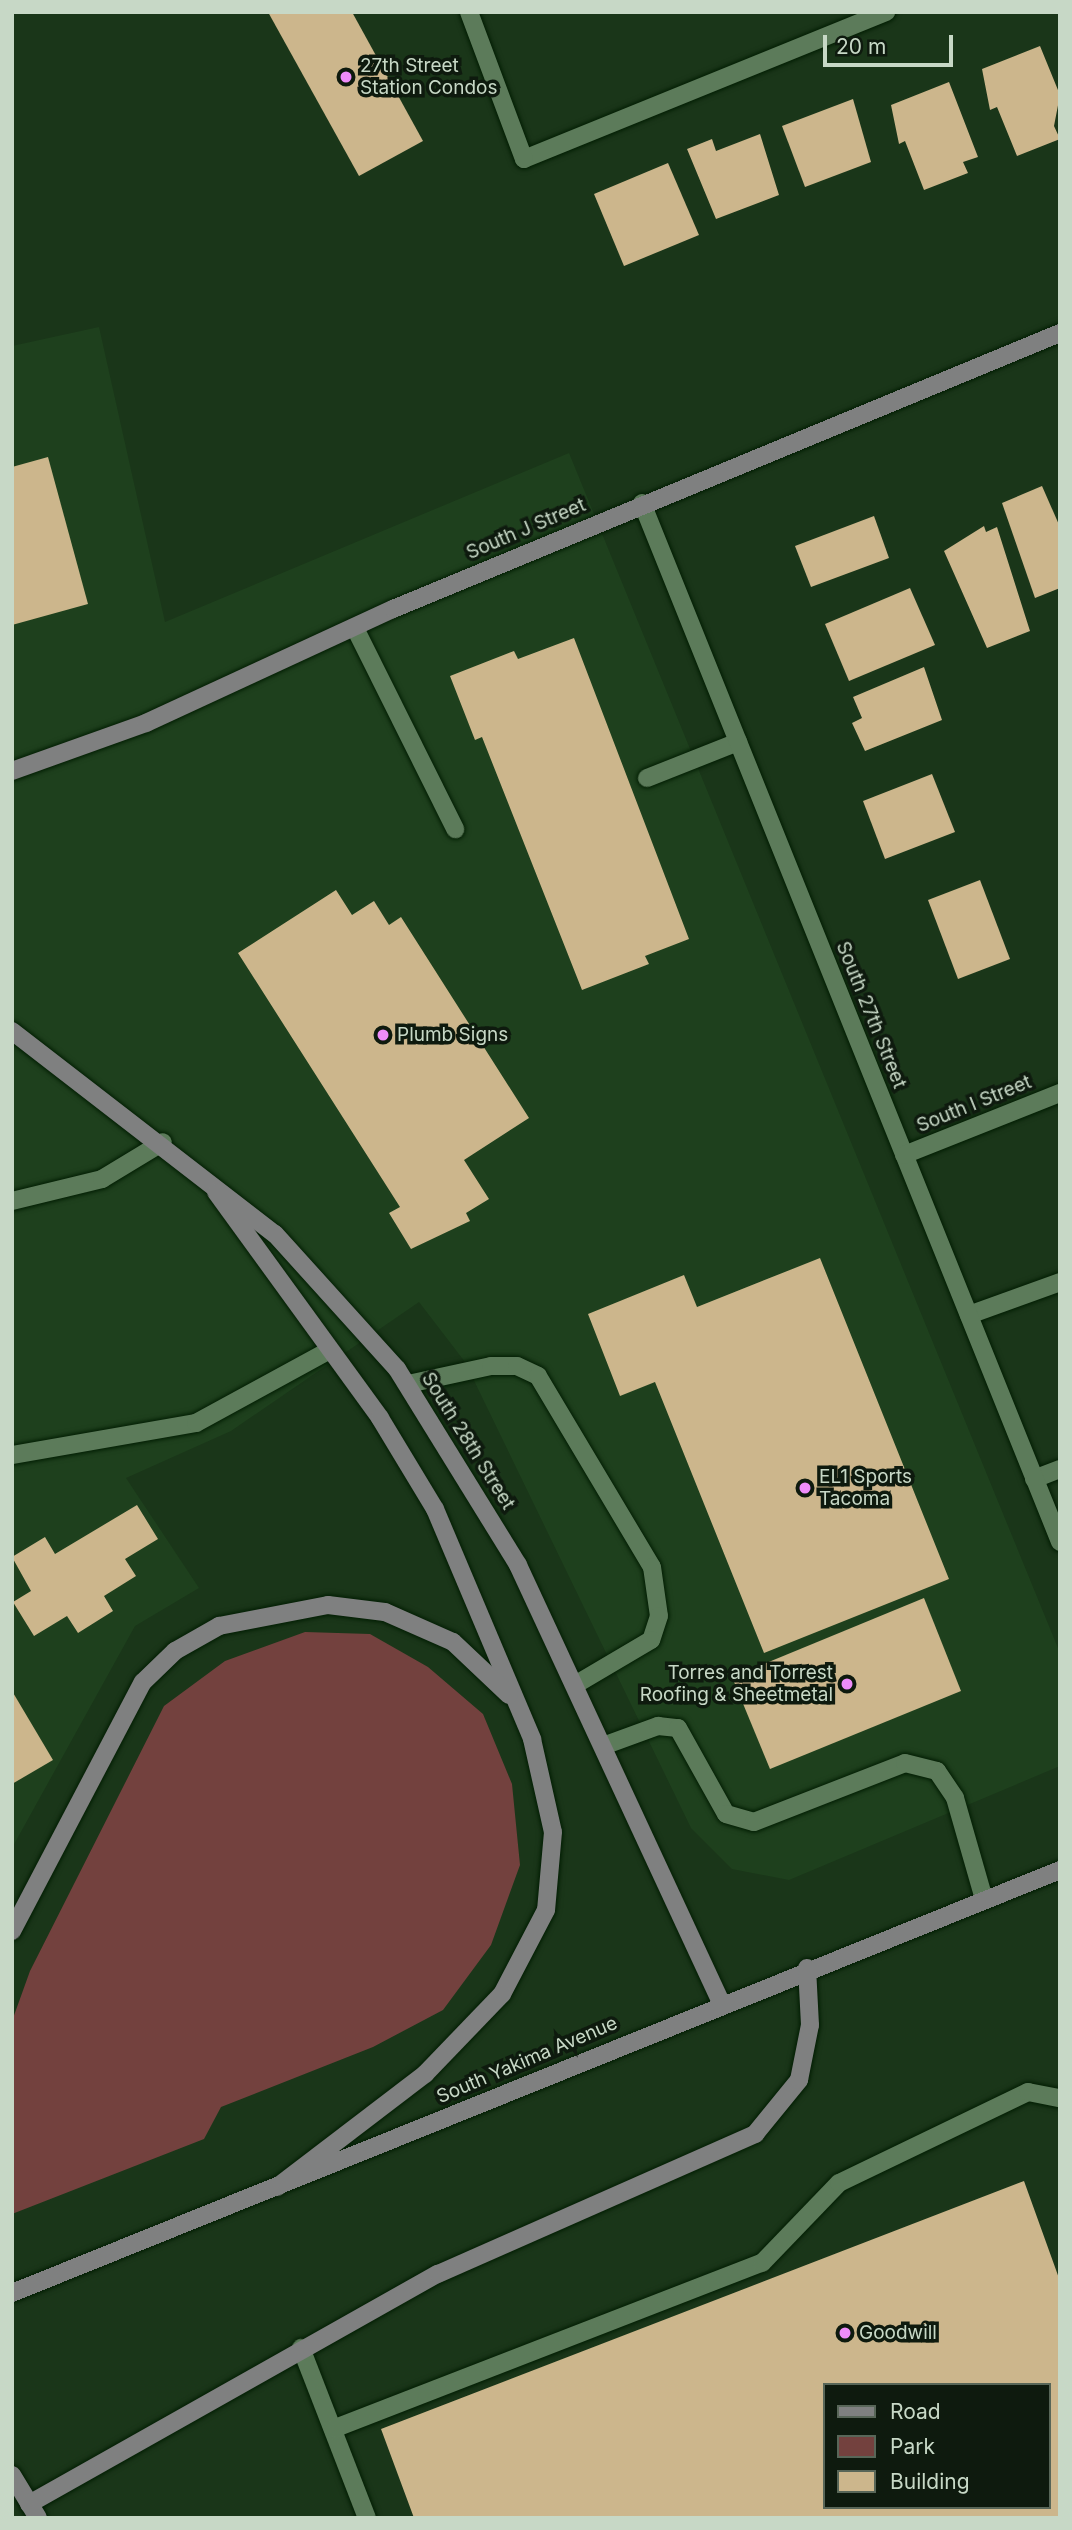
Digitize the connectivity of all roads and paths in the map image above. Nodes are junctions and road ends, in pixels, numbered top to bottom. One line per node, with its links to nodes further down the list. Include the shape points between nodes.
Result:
1 (469, 12): 2 (street, via 524,159)
2 (886, 12)
3 (1060, 333): 4 (main road, South J Street)
4 (642, 503): 5 (main road, South J Street); 6 (street, South 27th Street)
5 (355, 628): 7 (main road, South J Street, via 146,723); 9 (street)
6 (738, 742): 8 (street); 13 (street, South 27th Street)
7 (12, 771)
8 (648, 778)
9 (456, 829)
10 (12, 1031): 12 (main road, South 28th Street)
11 (1060, 1093): 13 (street, South I Street)
12 (163, 1142): 14 (main road, South 28th Street); 15 (street, via 102,1179)
13 (904, 1155): 17 (street, South 27th Street)
14 (205, 1174): 18 (main road); 19 (main road, South 28th Street, via 325,1284)
15 (12, 1201)
16 (1060, 1282): 17 (street)
17 (969, 1315): 22 (street, South 27th Street)
18 (328, 1352): 20 (street, via 196,1423); 25 (main road, via 380,1418 435,1509)
19 (408, 1384): 24 (main road, South 28th Street, via 479,1494); 24 (street, via 491,1366 517,1366 538,1376 652,1567 659,1616 652,1640)
20 (12, 1455)
21 (1060, 1469): 22 (street)
22 (1034, 1479): 23 (street, South 27th Street)
23 (1060, 1542)
24 (575, 1685): 26 (main road, South 28th Street)
25 (513, 1700): 29 (main road, via 453,1642 385,1612 328,1605 219,1626 175,1651 144,1682); 33 (main road, via 547,1782 553,1832 551,1884 538,1934 502,1994 425,2074)
26 (603, 1746): 28 (street, via 658,1726 678,1727 726,1814 754,1822 905,1763 937,1772 955,1798); 31 (main road, South 28th Street)
27 (1060, 1870): 28 (main road, South Yakima Avenue)
28 (984, 1899): 30 (main road, South Yakima Avenue)
29 (12, 1931)
30 (807, 1968): 31 (main road, South Yakima Avenue); 35 (main road, via 810,2025 799,2080 755,2134 513,2236)
31 (720, 2002): 33 (main road, South Yakima Avenue)
32 (1060, 2098): 36 (street, via 1028,2092 839,2183 762,2263)
33 (277, 2187): 34 (main road, South Yakima Avenue)
34 (12, 2293)
35 (301, 2348): 36 (street); 38 (main road)
36 (333, 2429): 39 (street)
37 (12, 2475): 38 (main road)
38 (34, 2511)
39 (367, 2518)

